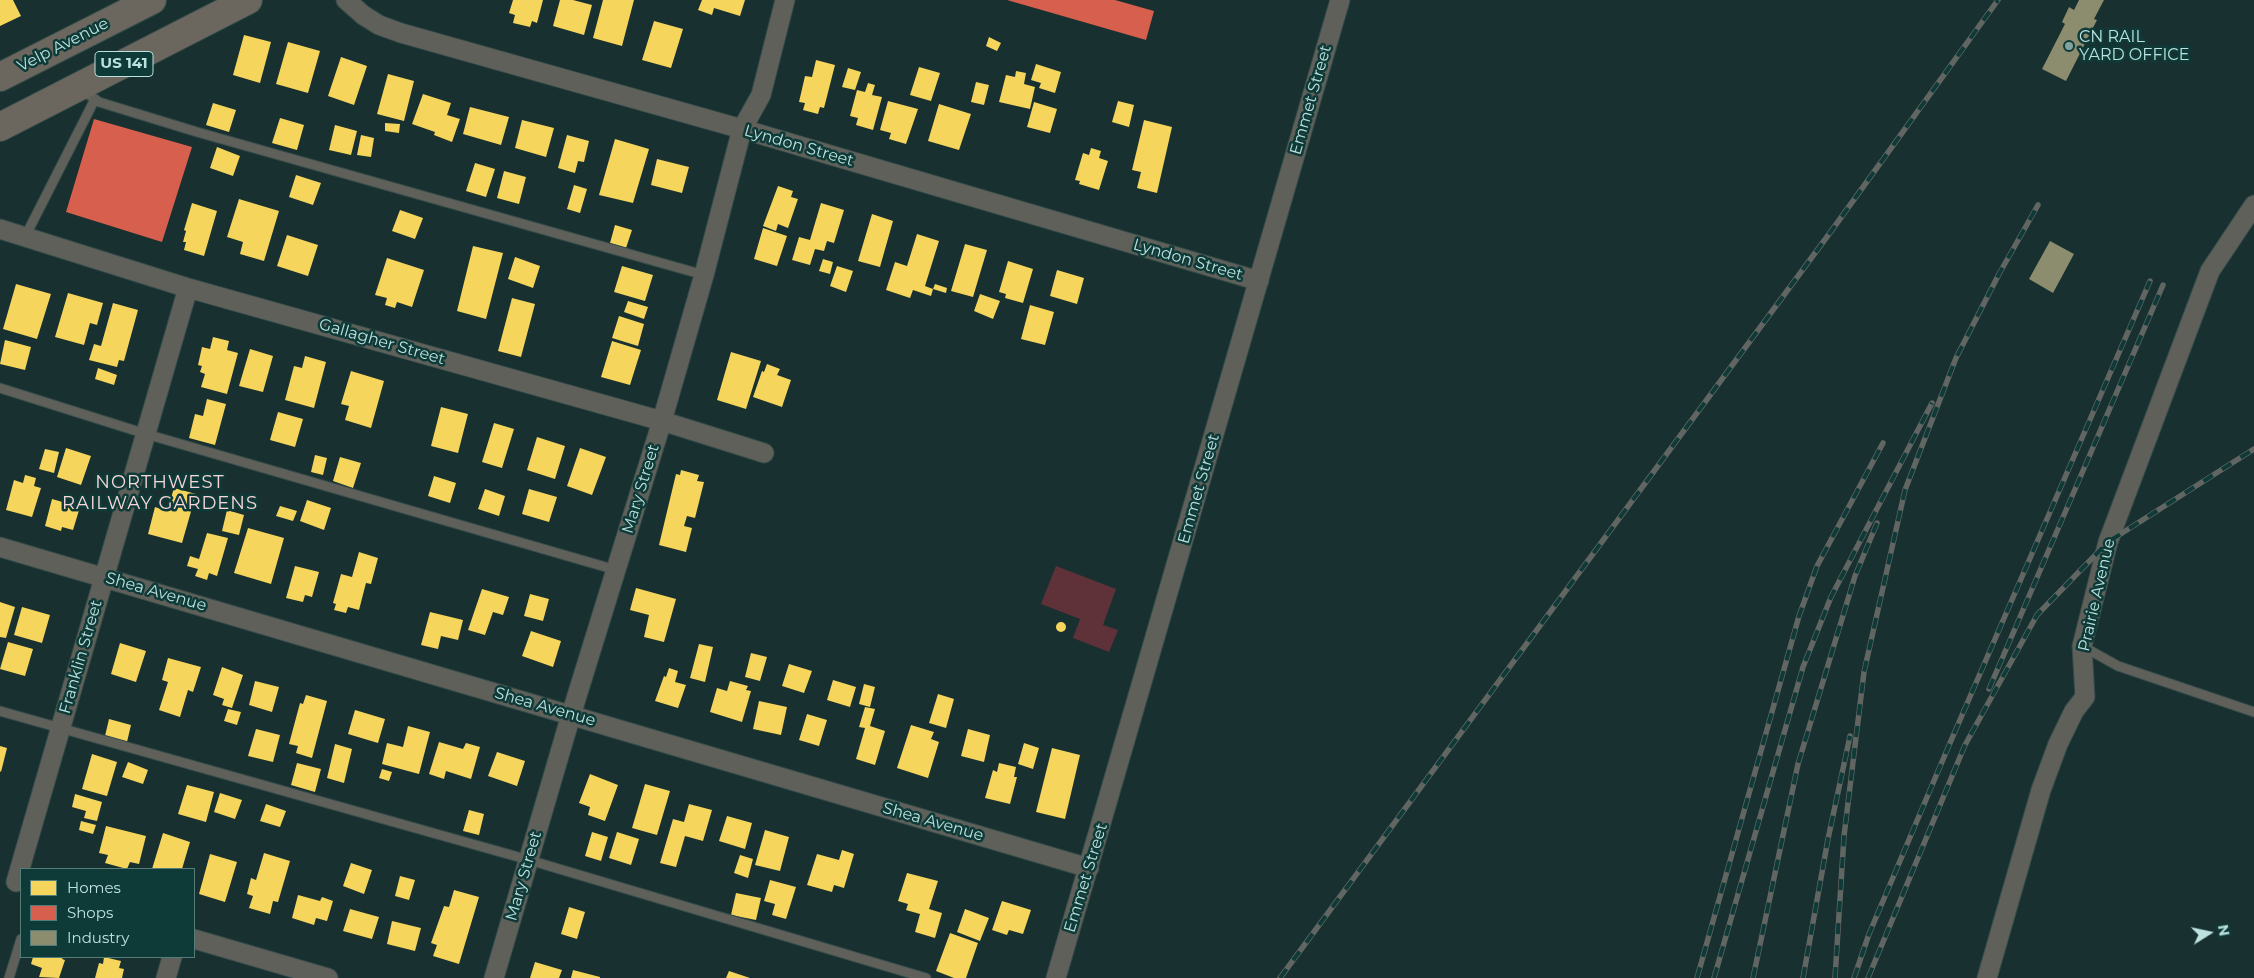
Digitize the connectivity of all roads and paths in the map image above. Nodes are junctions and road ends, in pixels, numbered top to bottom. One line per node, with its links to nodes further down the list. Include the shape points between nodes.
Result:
1 (152, 0): 6 (main road, Velp Avenue / US 141)
2 (248, 0): 7 (main road, US 141)
3 (346, 0): 9 (street, Lyndon Street, via 362,15 401,33)
4 (785, 0): 9 (street, Mary Street, via 761,95)
5 (1340, 0): 14 (street, Emmet Street)
6 (0, 77)
7 (86, 93): 8 (main road, US 141); 12 (lane); 13 (lane, via 197,132)
8 (0, 127)
9 (742, 129): 13 (street, Mary Street); 14 (street, Lyndon Street)
10 (2254, 204): 23 (street, Prairie Avenue, via 2210,271 2108,542)
11 (0, 230): 12 (street, Gallagher Street)
12 (25, 237): 15 (street, Gallagher Street)
13 (704, 275): 17 (street, Mary Street)
14 (1259, 281): 29 (street, Emmet Street)
15 (188, 288): 17 (street, Gallagher Street); 18 (street, Franklin Street)
16 (0, 388): 18 (lane)
17 (662, 421): 19 (street, Gallagher Street); 21 (street, Mary Street)
18 (146, 434): 21 (lane); 22 (street, Franklin Street)
19 (764, 453)
20 (0, 547): 22 (street, Shea Avenue)
21 (616, 570): 26 (street, Mary Street)
22 (104, 576): 26 (street, Shea Avenue); 27 (street, Franklin Street)
23 (2082, 646): 25 (lane, via 2118,666); 40 (street, Prairie Avenue, via 2085,697 2074,711 2058,744 2041,790)
24 (0, 711): 27 (lane)
25 (2254, 712)
26 (572, 715): 28 (street, Mary Street); 29 (street, Shea Avenue)
27 (60, 728): 28 (lane); 30 (street, Franklin Street)
28 (528, 860): 37 (street, Mary Street); 38 (lane)
29 (1089, 868): 39 (street, Emmet Street)
30 (12, 881)
31 (195, 939): 36 (street)
32 (20, 942): 34 (lane)
33 (172, 958): 35 (street)
34 (9, 978)
35 (166, 978)
36 (328, 978)
37 (494, 978)
38 (926, 978)
39 (1056, 978)
40 (1987, 978)

